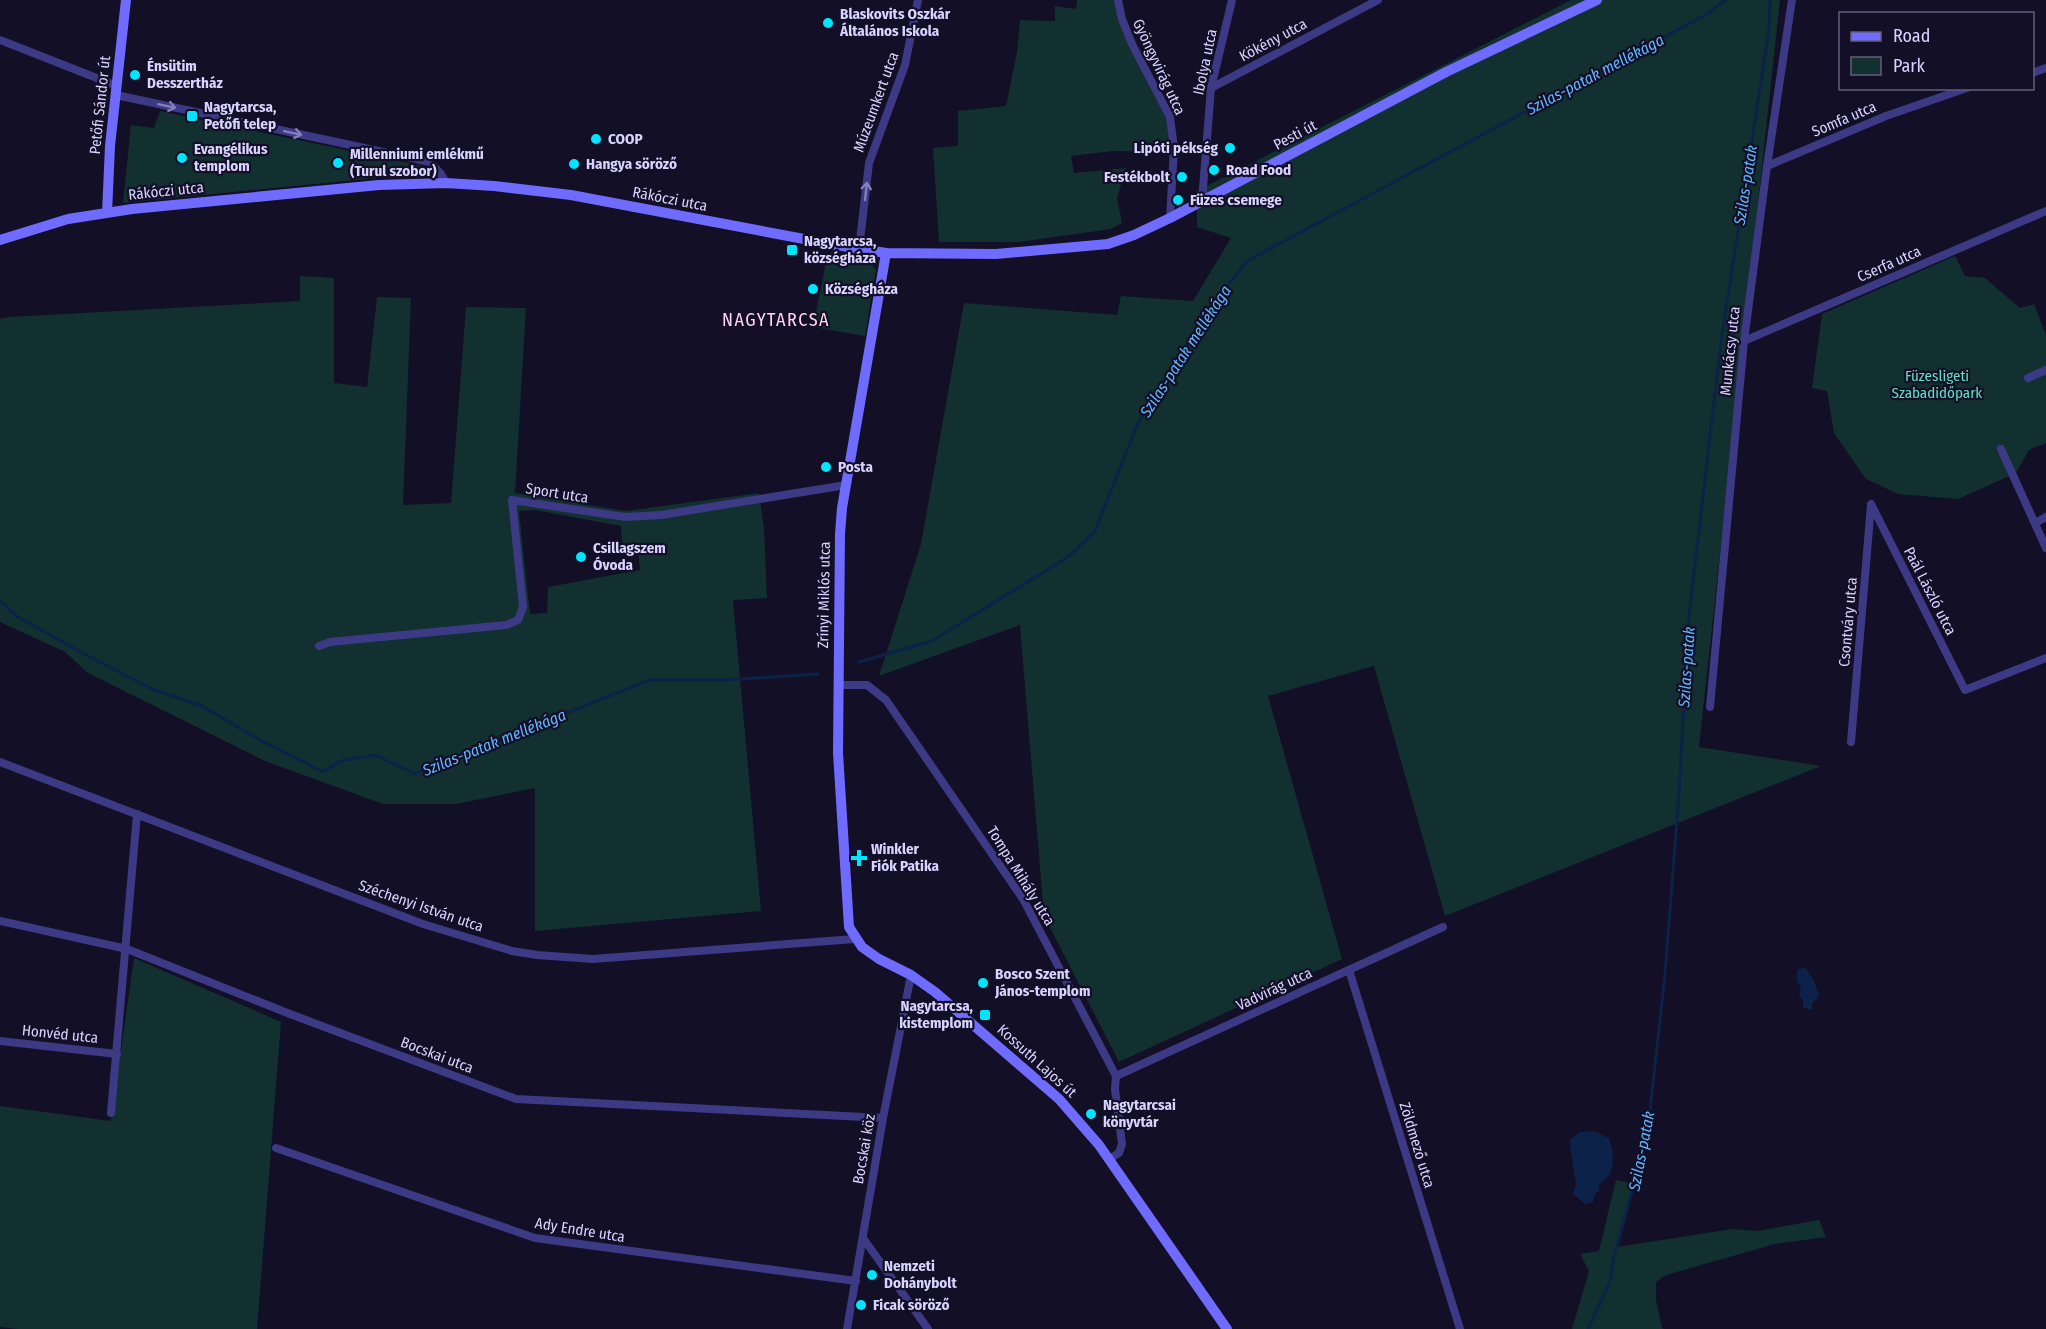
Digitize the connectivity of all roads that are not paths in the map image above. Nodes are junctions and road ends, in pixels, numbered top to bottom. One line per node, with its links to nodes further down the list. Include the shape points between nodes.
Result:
1 (126, 0): 10 (main road, Petőfi Sándor út)
2 (918, 0): 19 (street, Múzeumkert utca, one-way to 2, via 868,163 905,64)
3 (1118, 0): 17 (street, Gyöngyvirág utca, via 1132,44 1170,117 1174,148)
4 (1232, 0): 9 (street, Ibolya utca)
5 (1378, 0): 9 (street, Kökény utca)
6 (1597, 0): 14 (main road, Pesti út, via 1446,72)
7 (1792, 0): 12 (street, Munkácsy utca)
8 (0, 40): 10 (street)
9 (1211, 88): 14 (street, Ibolya utca)
10 (116, 90): 13 (street, one-way to 13, via 430,162); 16 (main road, Petőfi Sándor út)
11 (1961, 90): 12 (street, Somfa utca, via 1886,116)
12 (1767, 166): 21 (street, Munkácsy utca)
13 (446, 183): 16 (main road, Rákóczi utca, via 379,184); 19 (main road, Rákóczi utca, via 570,195)
14 (1202, 201): 17 (main road, Pesti út)
15 (2046, 211): 21 (street, Cserfa utca)
16 (107, 213): 18 (main road, Rákóczi utca, via 58,221)
17 (1170, 218): 20 (main road, Pesti út, via 1108,243 996,254)
18 (0, 240)
19 (859, 249): 20 (main road, Rákóczi utca)
20 (886, 253): 25 (main road, Zrínyi Miklós utca)
21 (1744, 340): 33 (street, Munkácsy utca)
22 (2046, 370): 23 (street)
23 (2028, 378)
24 (2001, 448): 28 (street)
25 (846, 485): 30 (street, Sport utca, via 634,518 512,500 523,607 518,620 506,625); 32 (main road, Zrínyi Miklós utca, via 840,534)
26 (1871, 504): 31 (street, Paál László utca, via 1965,690); 34 (street, Csontváry utca)
27 (2046, 518): 28 (street)
28 (2035, 523): 29 (street)
29 (2046, 548)
30 (320, 646)
31 (2046, 658)
32 (838, 682): 39 (main road, Zrínyi Miklós utca, via 847,909); 45 (street, Tompa Mihály utca, via 867,685 886,700 908,730 1023,899)
33 (1710, 707)
34 (1851, 742)
35 (0, 762): 36 (street, Széchenyi István utca)
36 (137, 814): 39 (street, Széchenyi István utca, via 423,924 512,951 593,959); 40 (street)
37 (0, 921): 40 (street, Bocskai utca)
38 (1443, 927): 41 (street, Vadvirág utca)
39 (855, 939): 42 (main road, Kossuth Lajos út, via 869,953)
40 (126, 949): 44 (street); 47 (street, Bocskai utca, via 516,1099)
41 (1349, 970): 45 (street, Vadvirág utca); 55 (street, Zöldmező utca)
42 (911, 975): 47 (street, Bocskai köz); 49 (main road, Kossuth Lajos út, via 973,1023 1059,1099)
43 (0, 1041): 44 (street, Honvéd utca)
44 (117, 1054): 46 (street)
45 (1116, 1076): 49 (street, Tompa Mihály utca, via 1122,1144 1119,1153)
46 (111, 1113)
47 (883, 1118): 50 (street, Bocskai köz)
48 (276, 1148): 51 (street, Ady Endre utca, via 535,1238)
49 (1109, 1159): 54 (main road, Kossuth Lajos út)
50 (863, 1238): 51 (street, Bocskai köz); 53 (street)
51 (856, 1281): 52 (street, Bocskai köz)
52 (848, 1329)
53 (928, 1329)
54 (1227, 1329)
55 (1460, 1329)

